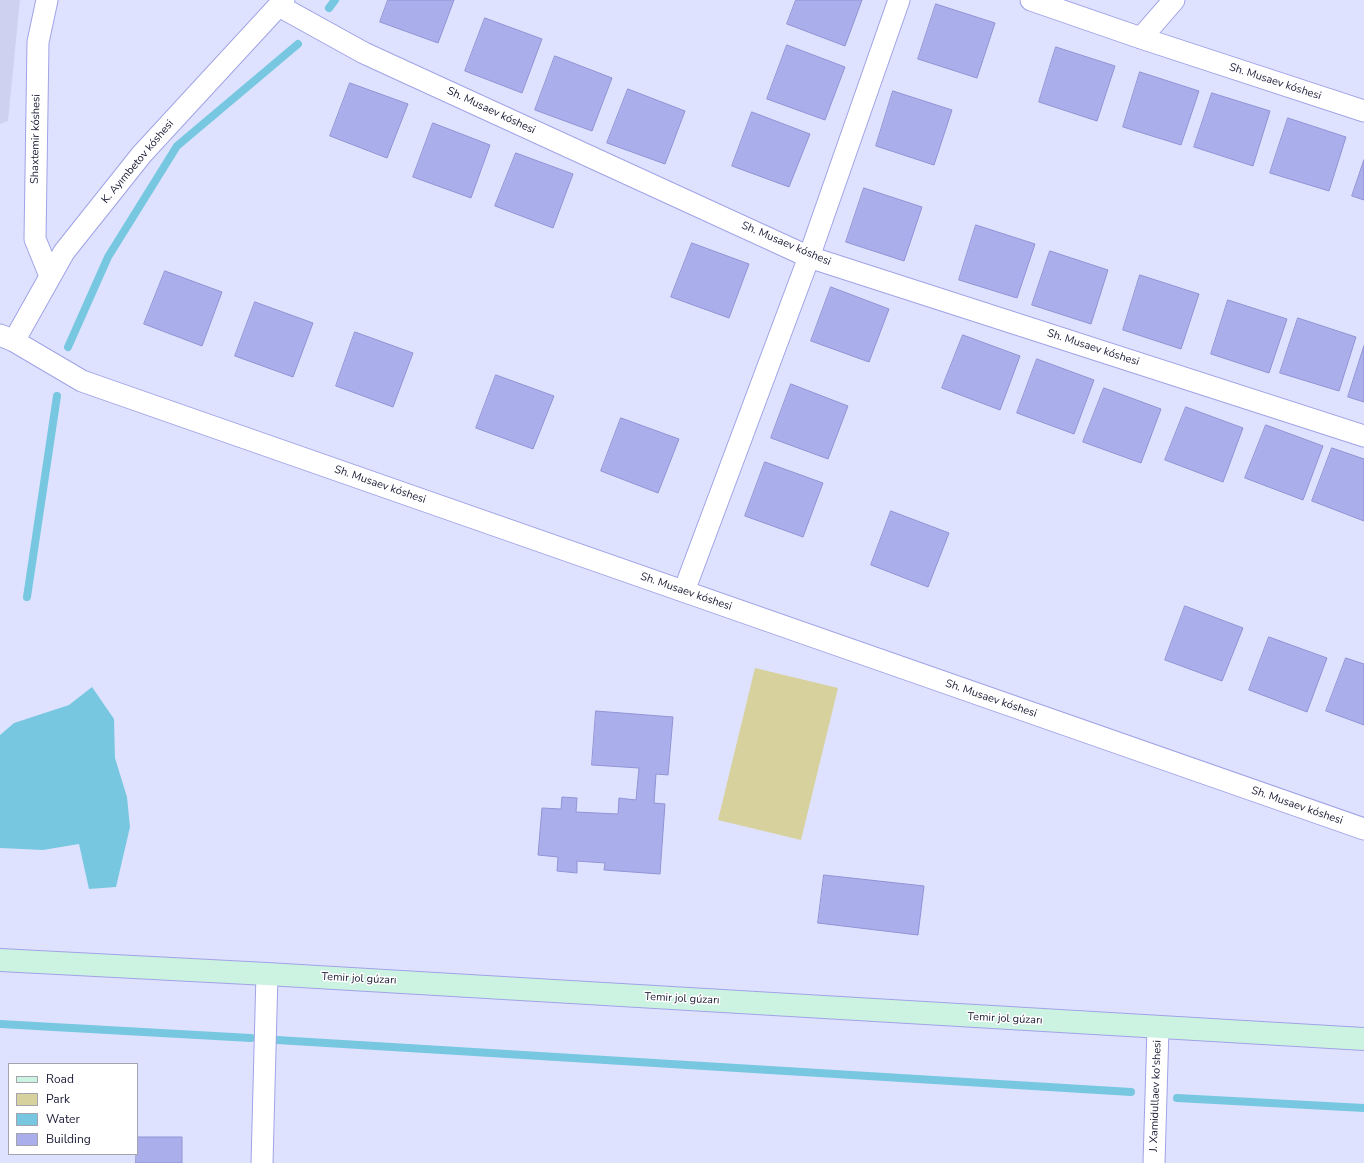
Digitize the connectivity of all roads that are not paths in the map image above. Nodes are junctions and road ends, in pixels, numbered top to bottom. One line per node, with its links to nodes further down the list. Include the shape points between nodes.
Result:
1 (47, 0): 9 (street, Shaxtemir kóshesi, via 38,42 35,239)
2 (899, 0): 8 (street)
3 (1031, 0): 6 (street, Sh. Musaev kóshesi)
4 (1174, 0): 6 (street)
5 (281, 3): 8 (street, Sh. Musaev kóshesi, via 364,53); 9 (street, K. Ayımbetov kóshesi, via 142,154 64,252)
6 (1141, 38): 7 (street, Sh. Musaev kóshesi)
7 (1364, 111)
8 (809, 257): 11 (street, Sh. Musaev kóshesi); 12 (street)
9 (50, 276): 10 (street, K. Ayımbetov kóshesi)
10 (7, 338): 12 (street, Sh. Musaev kóshesi, via 82,382)
11 (1364, 436)
12 (684, 591): 13 (street, Sh. Musaev kóshesi)
13 (1364, 829)
14 (0, 960): 15 (street, Temir jol gúzarı)
15 (266, 974): 16 (street, Temir jol gúzarı); 18 (street)
16 (1158, 1028): 17 (street, Temir jol gúzarı); 19 (street, J. Xamidullaev ko'shesi)
17 (1364, 1039)
18 (262, 1163)
19 (1154, 1163)

